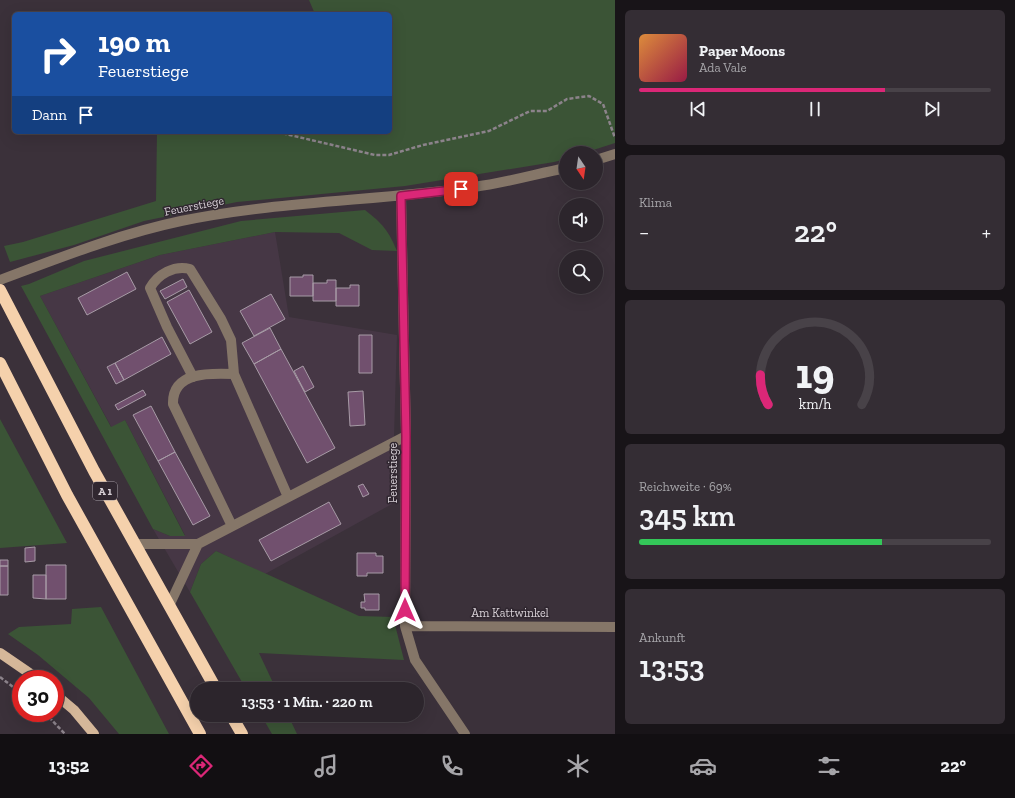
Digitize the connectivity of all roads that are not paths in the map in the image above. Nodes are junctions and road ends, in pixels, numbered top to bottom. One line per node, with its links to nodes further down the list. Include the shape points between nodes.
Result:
1 (615, 154): 2 (street)
2 (603, 158)
3 (559, 169): 4 (street, Feuerstiege, via 476,187)
4 (401, 196): 5 (street, Feuerstiege, via 238,211 180,221 129,234); 10 (street, Feuerstiege)
5 (0, 280)
6 (0, 290): 13 (highway, A 1, via 94,471)
7 (0, 364): 24 (highway, via 67,495)
8 (234, 374): 9 (street, via 205,373); 9 (street, via 231,340 190,269 181,267 171,269 154,281 150,288); 11 (street)
9 (193, 377): 12 (street, via 177,385 173,404)
10 (406, 436): 11 (street); 16 (street, Feuerstiege)
11 (288, 497): 12 (street)
12 (232, 526): 14 (street)
13 (136, 544): 14 (street); 15 (highway, A 1)
14 (198, 544): 15 (street)
15 (169, 606): 20 (highway, A 1)
16 (405, 626): 17 (street, Am Kattwinkel); 26 (street, Feuerstiege, via 416,660)
17 (615, 626)
18 (0, 653): 19 (main road)
19 (25, 670)
20 (212, 682)
21 (64, 702): 23 (main road)
22 (235, 722): 25 (highway)
23 (94, 734)
24 (200, 734)
25 (242, 734)
26 (465, 734)

